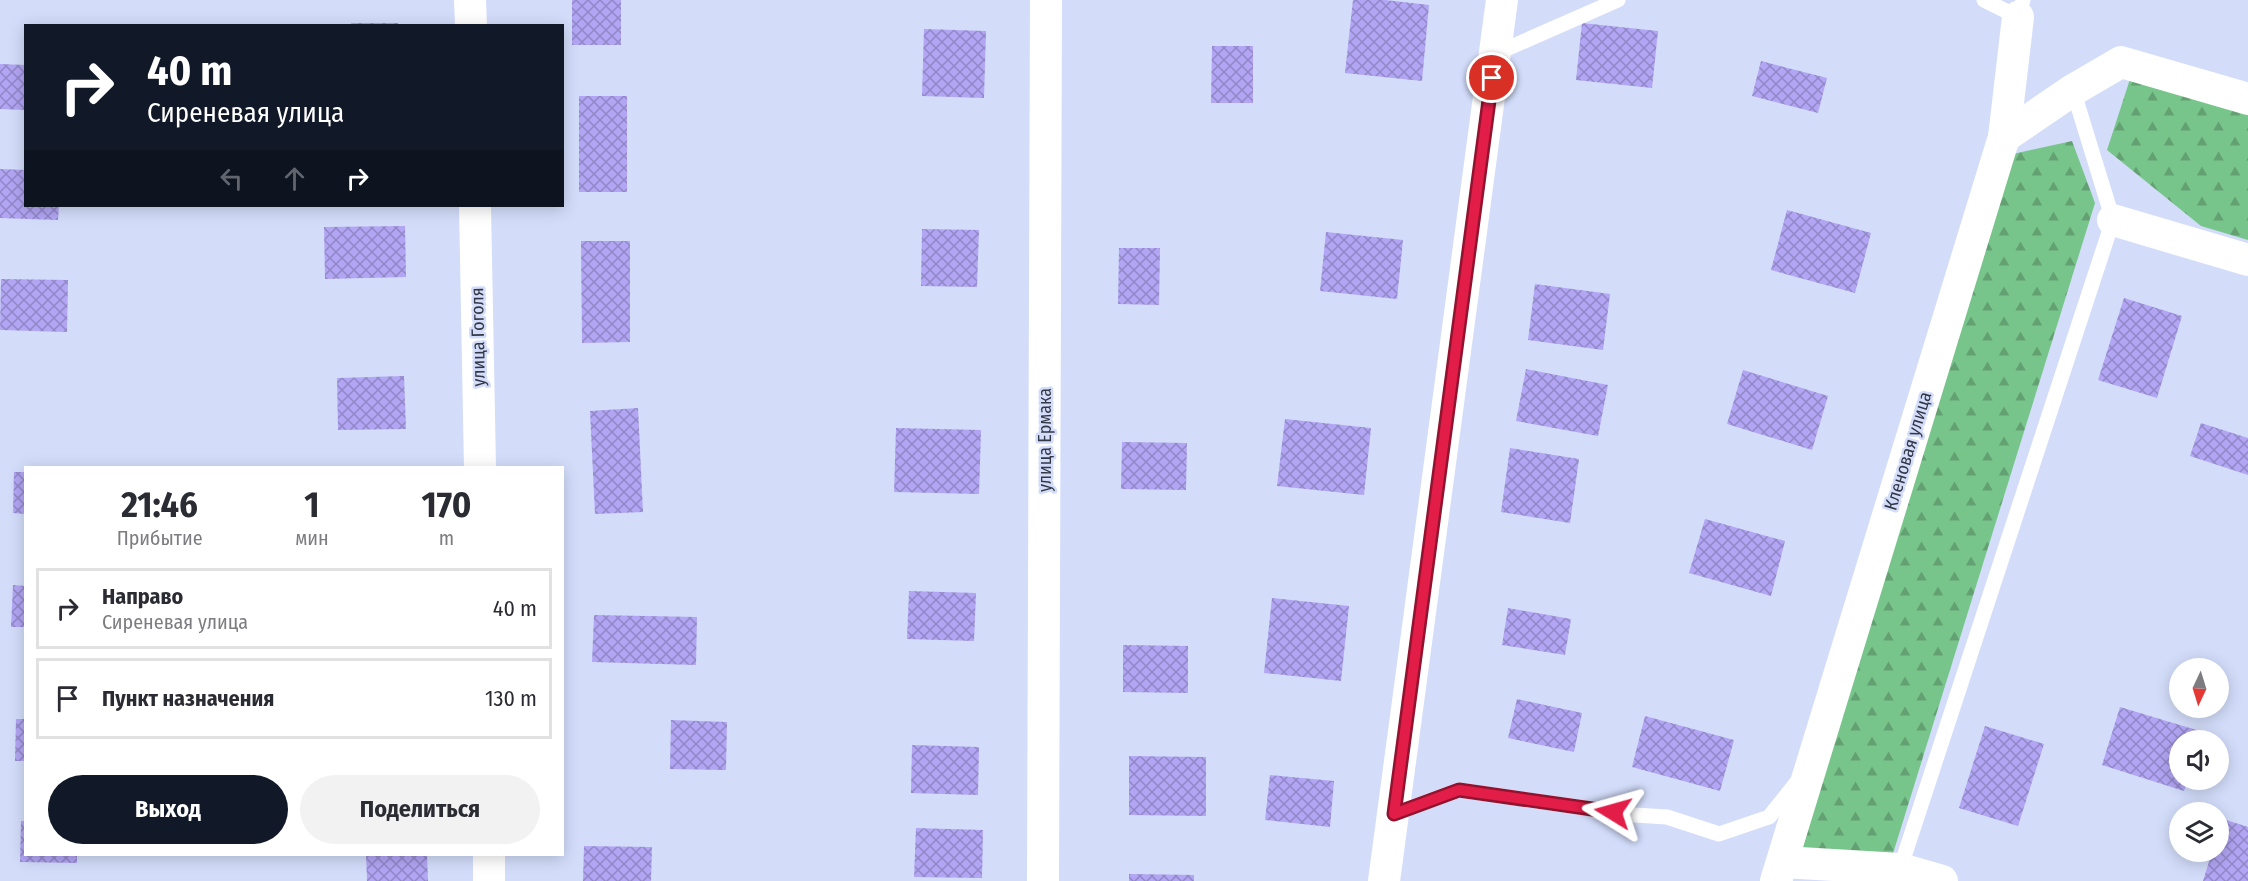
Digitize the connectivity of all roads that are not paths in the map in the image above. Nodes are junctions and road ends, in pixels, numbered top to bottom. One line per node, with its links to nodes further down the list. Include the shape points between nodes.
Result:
1 (470, 0): 7 (street)
2 (1046, 0): 22 (street, улица Ермака)
3 (1502, 0): 8 (street)
4 (1618, 0): 8 (lane)
5 (1984, 0): 6 (lane)
6 (2021, 8): 11 (street, Кленовая улица)
7 (471, 24)
8 (1495, 54): 17 (street)
9 (2073, 90): 10 (street, via 2121,62); 11 (street); 13 (lane)
10 (2248, 99)
11 (2004, 137): 16 (street, Кленовая улица)
12 (475, 207): 15 (street, улица Гоголя)
13 (2113, 220): 14 (street); 20 (lane)
14 (2248, 260)
15 (480, 466)
16 (1813, 763): 17 (lane, via 1770,817 1719,834 1667,817 1459,790); 19 (street, Кленовая улица)
17 (1394, 814): 23 (street)
18 (489, 856): 21 (street)
19 (1780, 871): 20 (street)
20 (1899, 875): 24 (street)
21 (489, 881)
22 (1043, 881)
23 (1384, 881)
24 (1942, 881)

